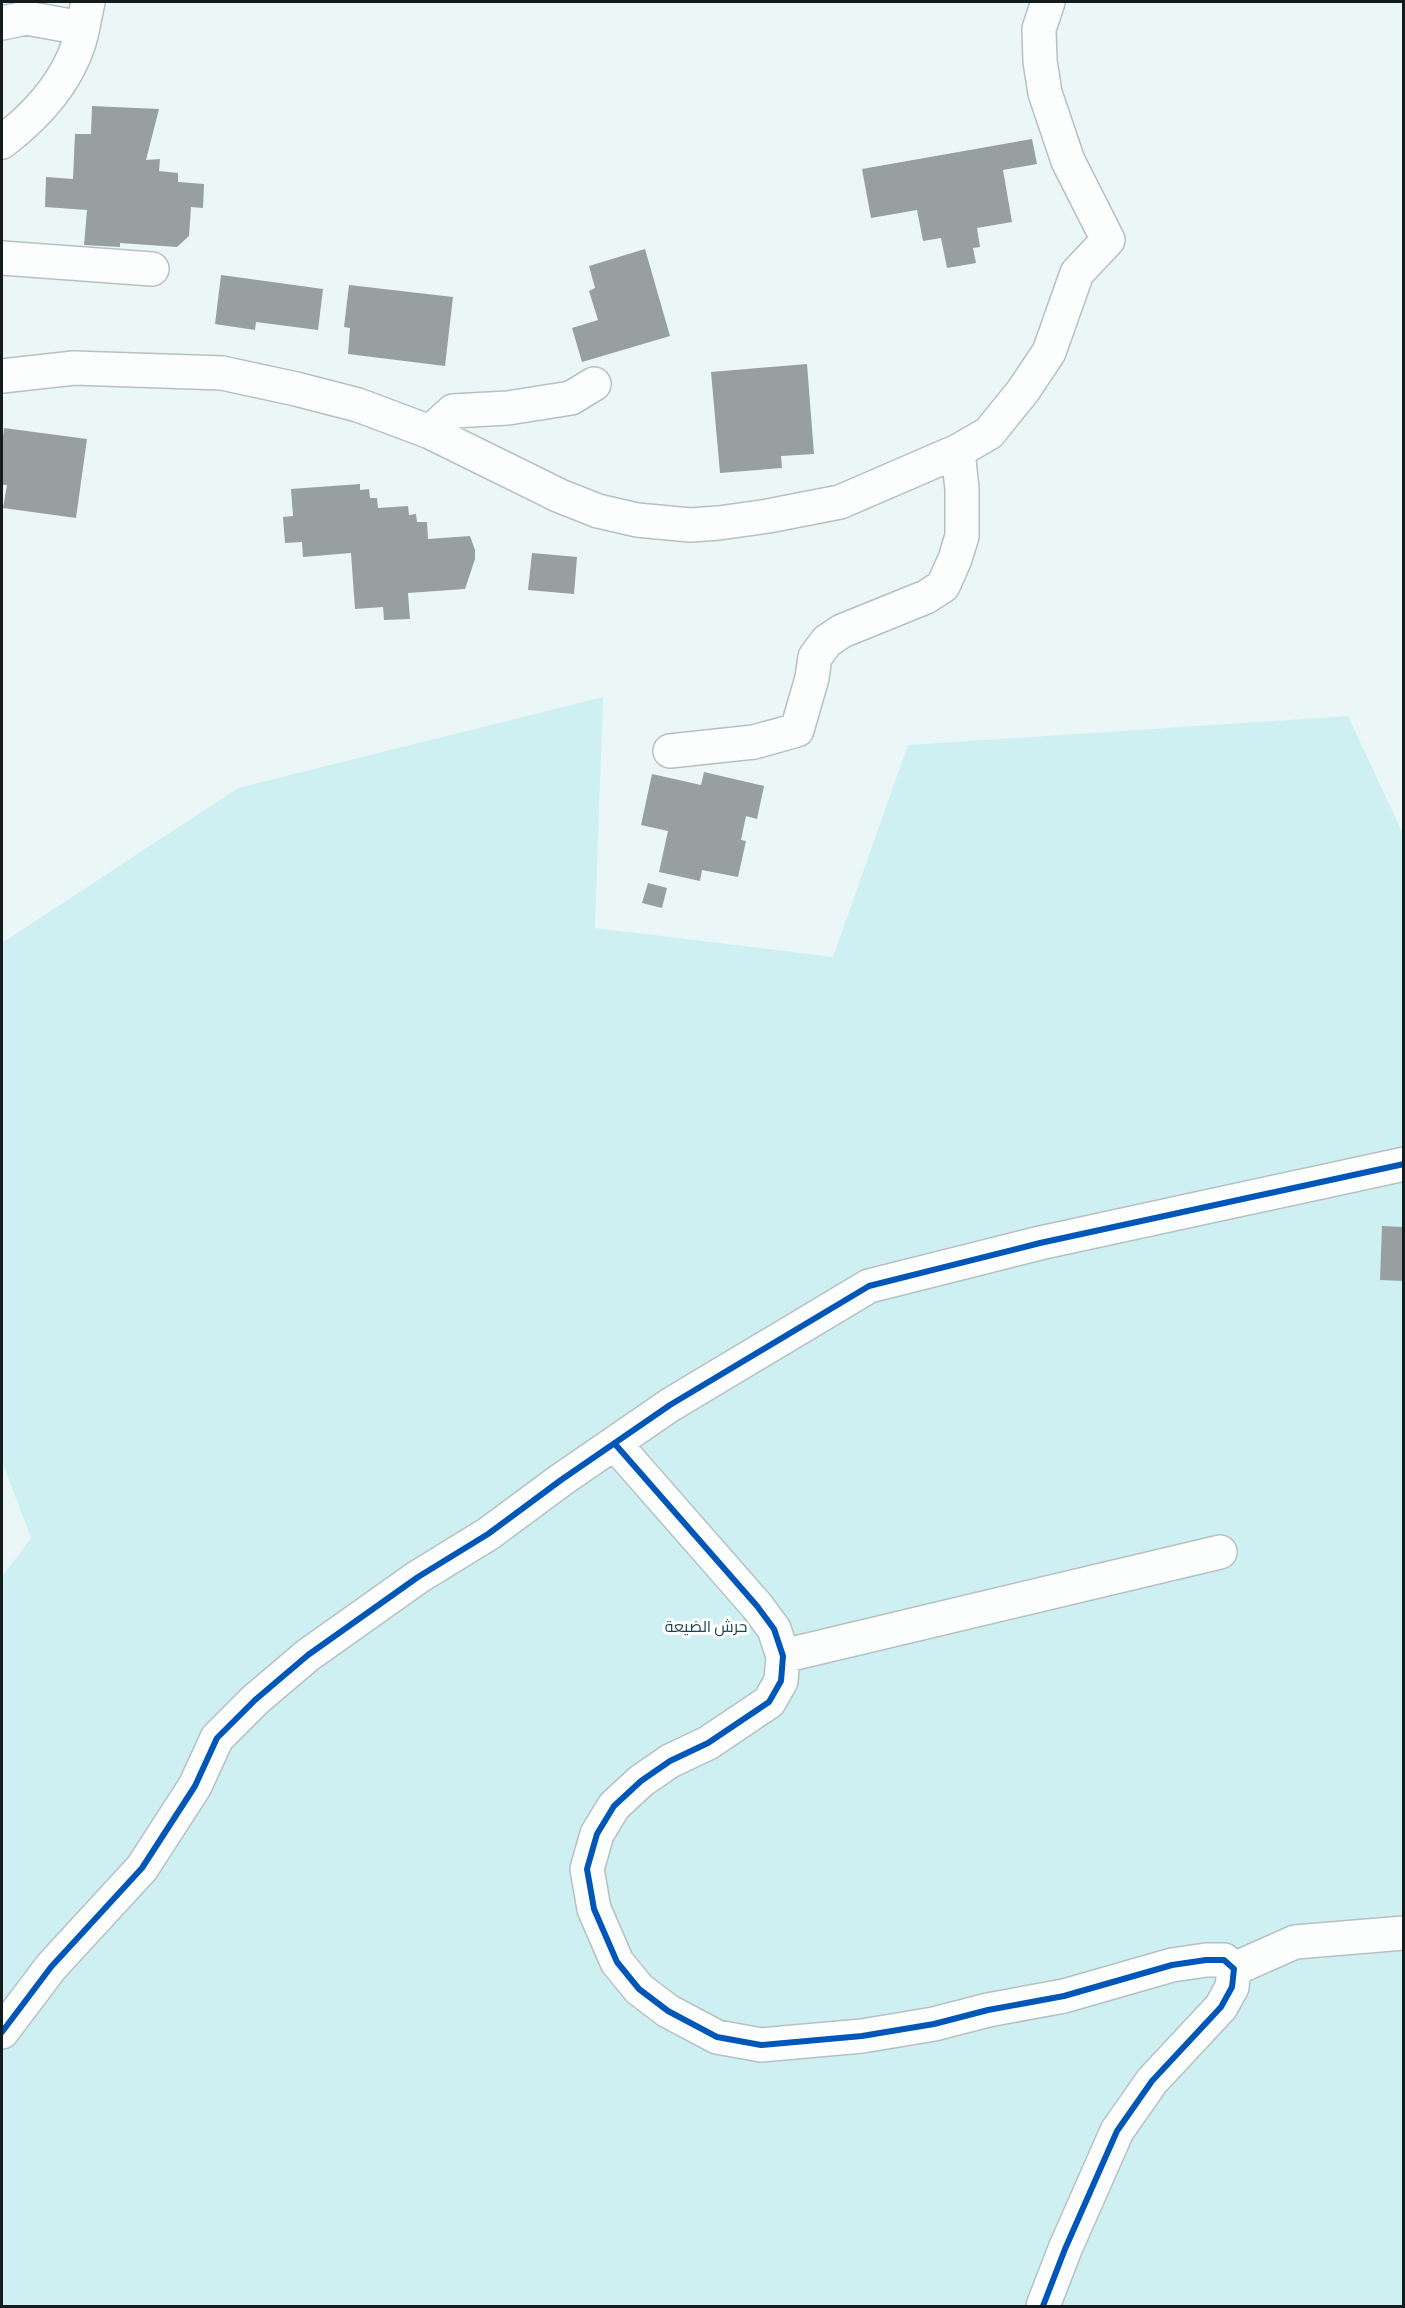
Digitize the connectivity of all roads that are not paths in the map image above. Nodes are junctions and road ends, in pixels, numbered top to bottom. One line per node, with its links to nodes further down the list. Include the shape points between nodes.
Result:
1 (1048, 2): 10 (street, via 1039,29 1045,93 1068,161 1108,240 1077,273 1049,352 1023,392 989,433)
2 (85, 15): 3 (street); 4 (street, via 78,44 50,98)
3 (2, 23)
4 (2, 142)
5 (2, 258): 6 (street)
6 (152, 269)
7 (2, 376): 9 (street, via 74,368 222,373 358,405)
8 (594, 384): 9 (street, via 571,398 508,408 453,411)
9 (430, 432): 10 (street, via 598,511 637,520 690,525 840,502)
10 (958, 451): 11 (street, via 962,536 943,586 827,641 815,657 798,730 754,742)
11 (670, 751)
12 (1404, 1164): 13 (street, via 1040,1243 869,1286 670,1405)
13 (615, 1444): 15 (street, via 757,1606 774,1629); 18 (street, via 308,1654 255,1700 218,1738 195,1786 142,1868 51,1967)
14 (1220, 1552): 15 (street)
15 (783, 1656): 17 (street, via 781,1681 769,1702 641,1781 614,1806 597,1834 587,1869 594,1909 617,1962 639,1989 668,2011 717,2037 738,2042 813,2042 934,2024 1064,1996 1190,1962 1224,1960)
16 (1404, 1933): 17 (street, via 1295,1942)
17 (1234, 1969): 19 (street, via 1232,1987 1221,2007 1152,2081 1117,2131)
18 (2, 2032)
19 (1043, 2307)

